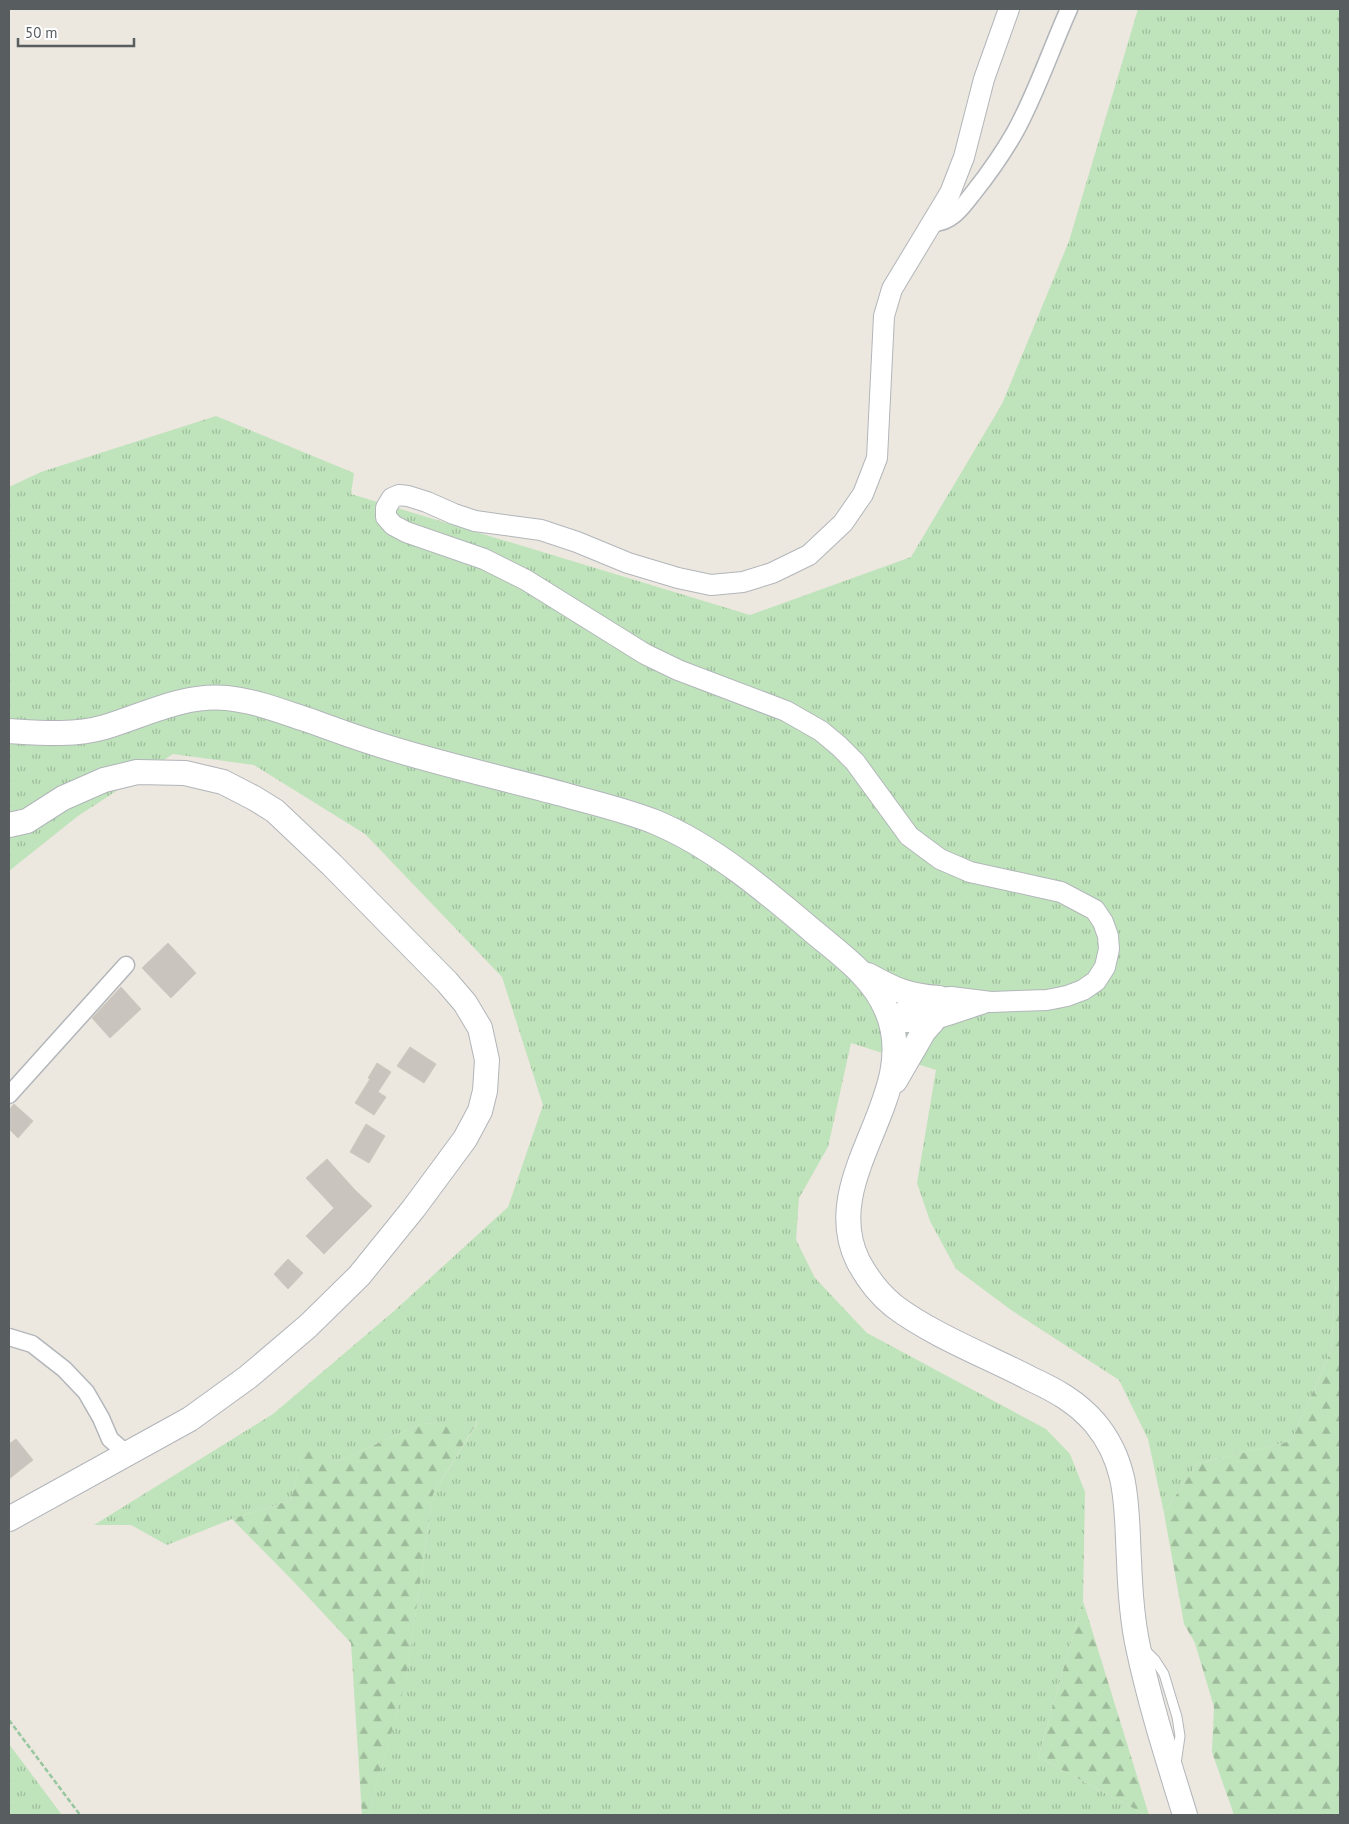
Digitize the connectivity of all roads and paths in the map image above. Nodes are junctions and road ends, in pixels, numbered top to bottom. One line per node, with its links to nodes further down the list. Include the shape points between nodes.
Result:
1 (1009, 9): 5 (street, via 984,79 964,157 950,193)
2 (1069, 9): 4 (street)
3 (1082, 9): 4 (street)
4 (1055, 38): 5 (street, via 1021,120 1003,153 952,217 942,223)
5 (933, 223): 10 (street, via 892,289 884,316 877,458 863,494 843,523 809,555 772,573 743,582 711,585 628,563 542,530 475,521 408,496 392,498 386,508 386,517 406,532 484,559 526,580 645,654 786,711 821,731 839,746 855,762 909,836 940,859 970,872 1061,892 1095,910 1103,922 1109,949 1105,967 1096,981 1083,990 1048,1000 991,1002 951,998)
6 (9, 731): 9 (main road, via 65,734 102,728 202,698 226,698 274,708 398,751 596,803 655,822 684,836 751,880)
7 (9, 825): 15 (main road, via 27,821 64,798 104,780 137,772 185,773 223,782 275,811 446,982 465,1003 480,1028 487,1060 480,1112 465,1139 359,1276 308,1326 248,1377 190,1419)
8 (126, 965): 12 (street)
9 (858, 970): 10 (main road); 11 (main road, via 879,994)
10 (936, 1009): 11 (street, via 913,1006); 13 (main road)
11 (890, 1019): 13 (main road, via 894,1046)
12 (9, 1095)
13 (887, 1095): 19 (main road, via 858,1167 852,1191 848,1227 856,1256 871,1282 894,1306 948,1338 1056,1392 1085,1412 1115,1454 1125,1487 1129,1580 1137,1642)
14 (9, 1337): 15 (street, via 32,1344 64,1369 86,1392 110,1439)
15 (128, 1455): 16 (main road)
16 (9, 1519)
17 (9, 1720): 18 (path)
18 (80, 1815)
19 (1185, 1815)

